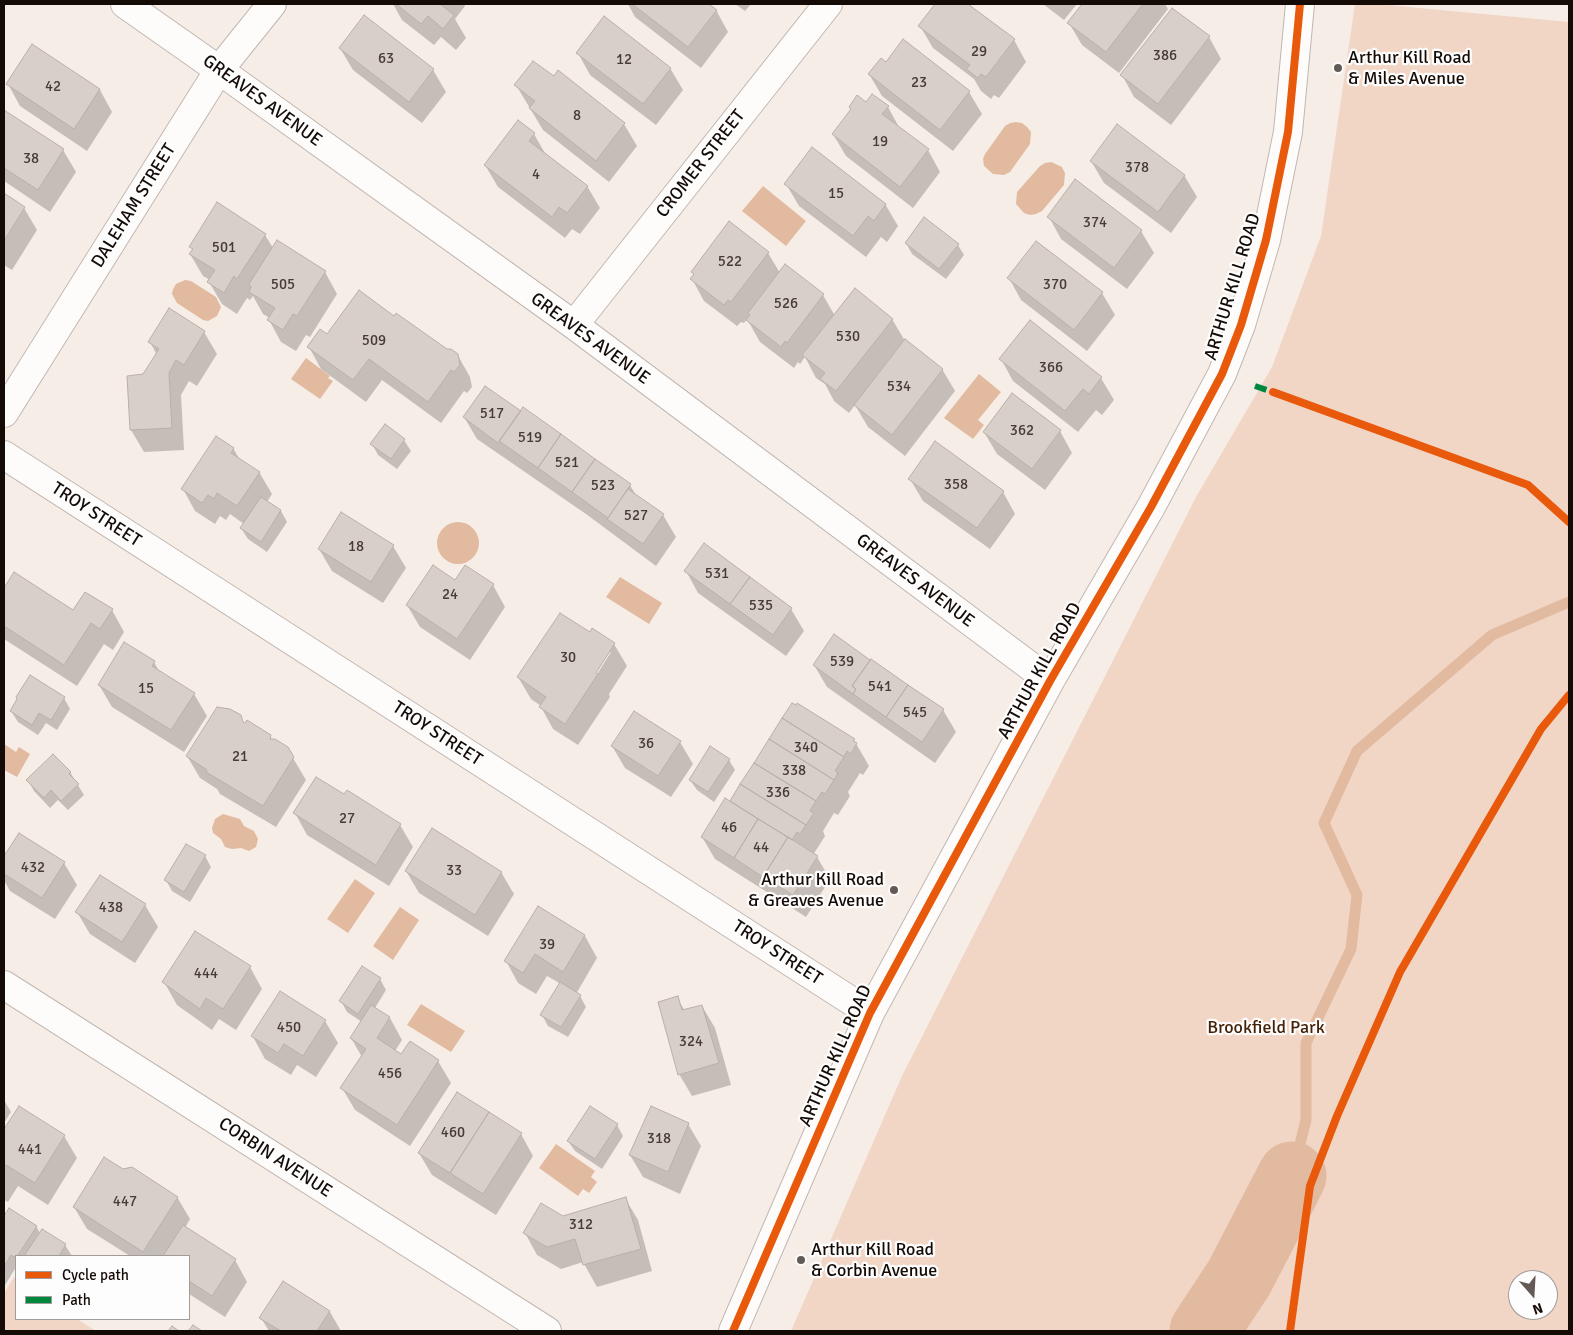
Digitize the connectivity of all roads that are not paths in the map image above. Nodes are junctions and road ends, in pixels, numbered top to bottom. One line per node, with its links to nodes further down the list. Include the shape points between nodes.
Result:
1 (124, 4): 5 (street, GREAVES AVENUE)
2 (272, 4): 5 (street, DALEHAM STREET)
3 (828, 4): 6 (street, CROMER STREET)
4 (1300, 4): 9 (street, ARTHUR KILL ROAD, via 1288,132 1266,240 1241,324 1222,374 1146,515)
5 (219, 70): 6 (street, GREAVES AVENUE); 7 (street, DALEHAM STREET)
6 (574, 325): 9 (street, GREAVES AVENUE)
7 (4, 413)
8 (4, 455): 11 (street, TROY STREET)
9 (1050, 681): 11 (street, ARTHUR KILL ROAD)
10 (4, 985): 12 (street, CORBIN AVENUE)
11 (870, 1013): 13 (street, ARTHUR KILL ROAD)
12 (547, 1331)
13 (733, 1331)

